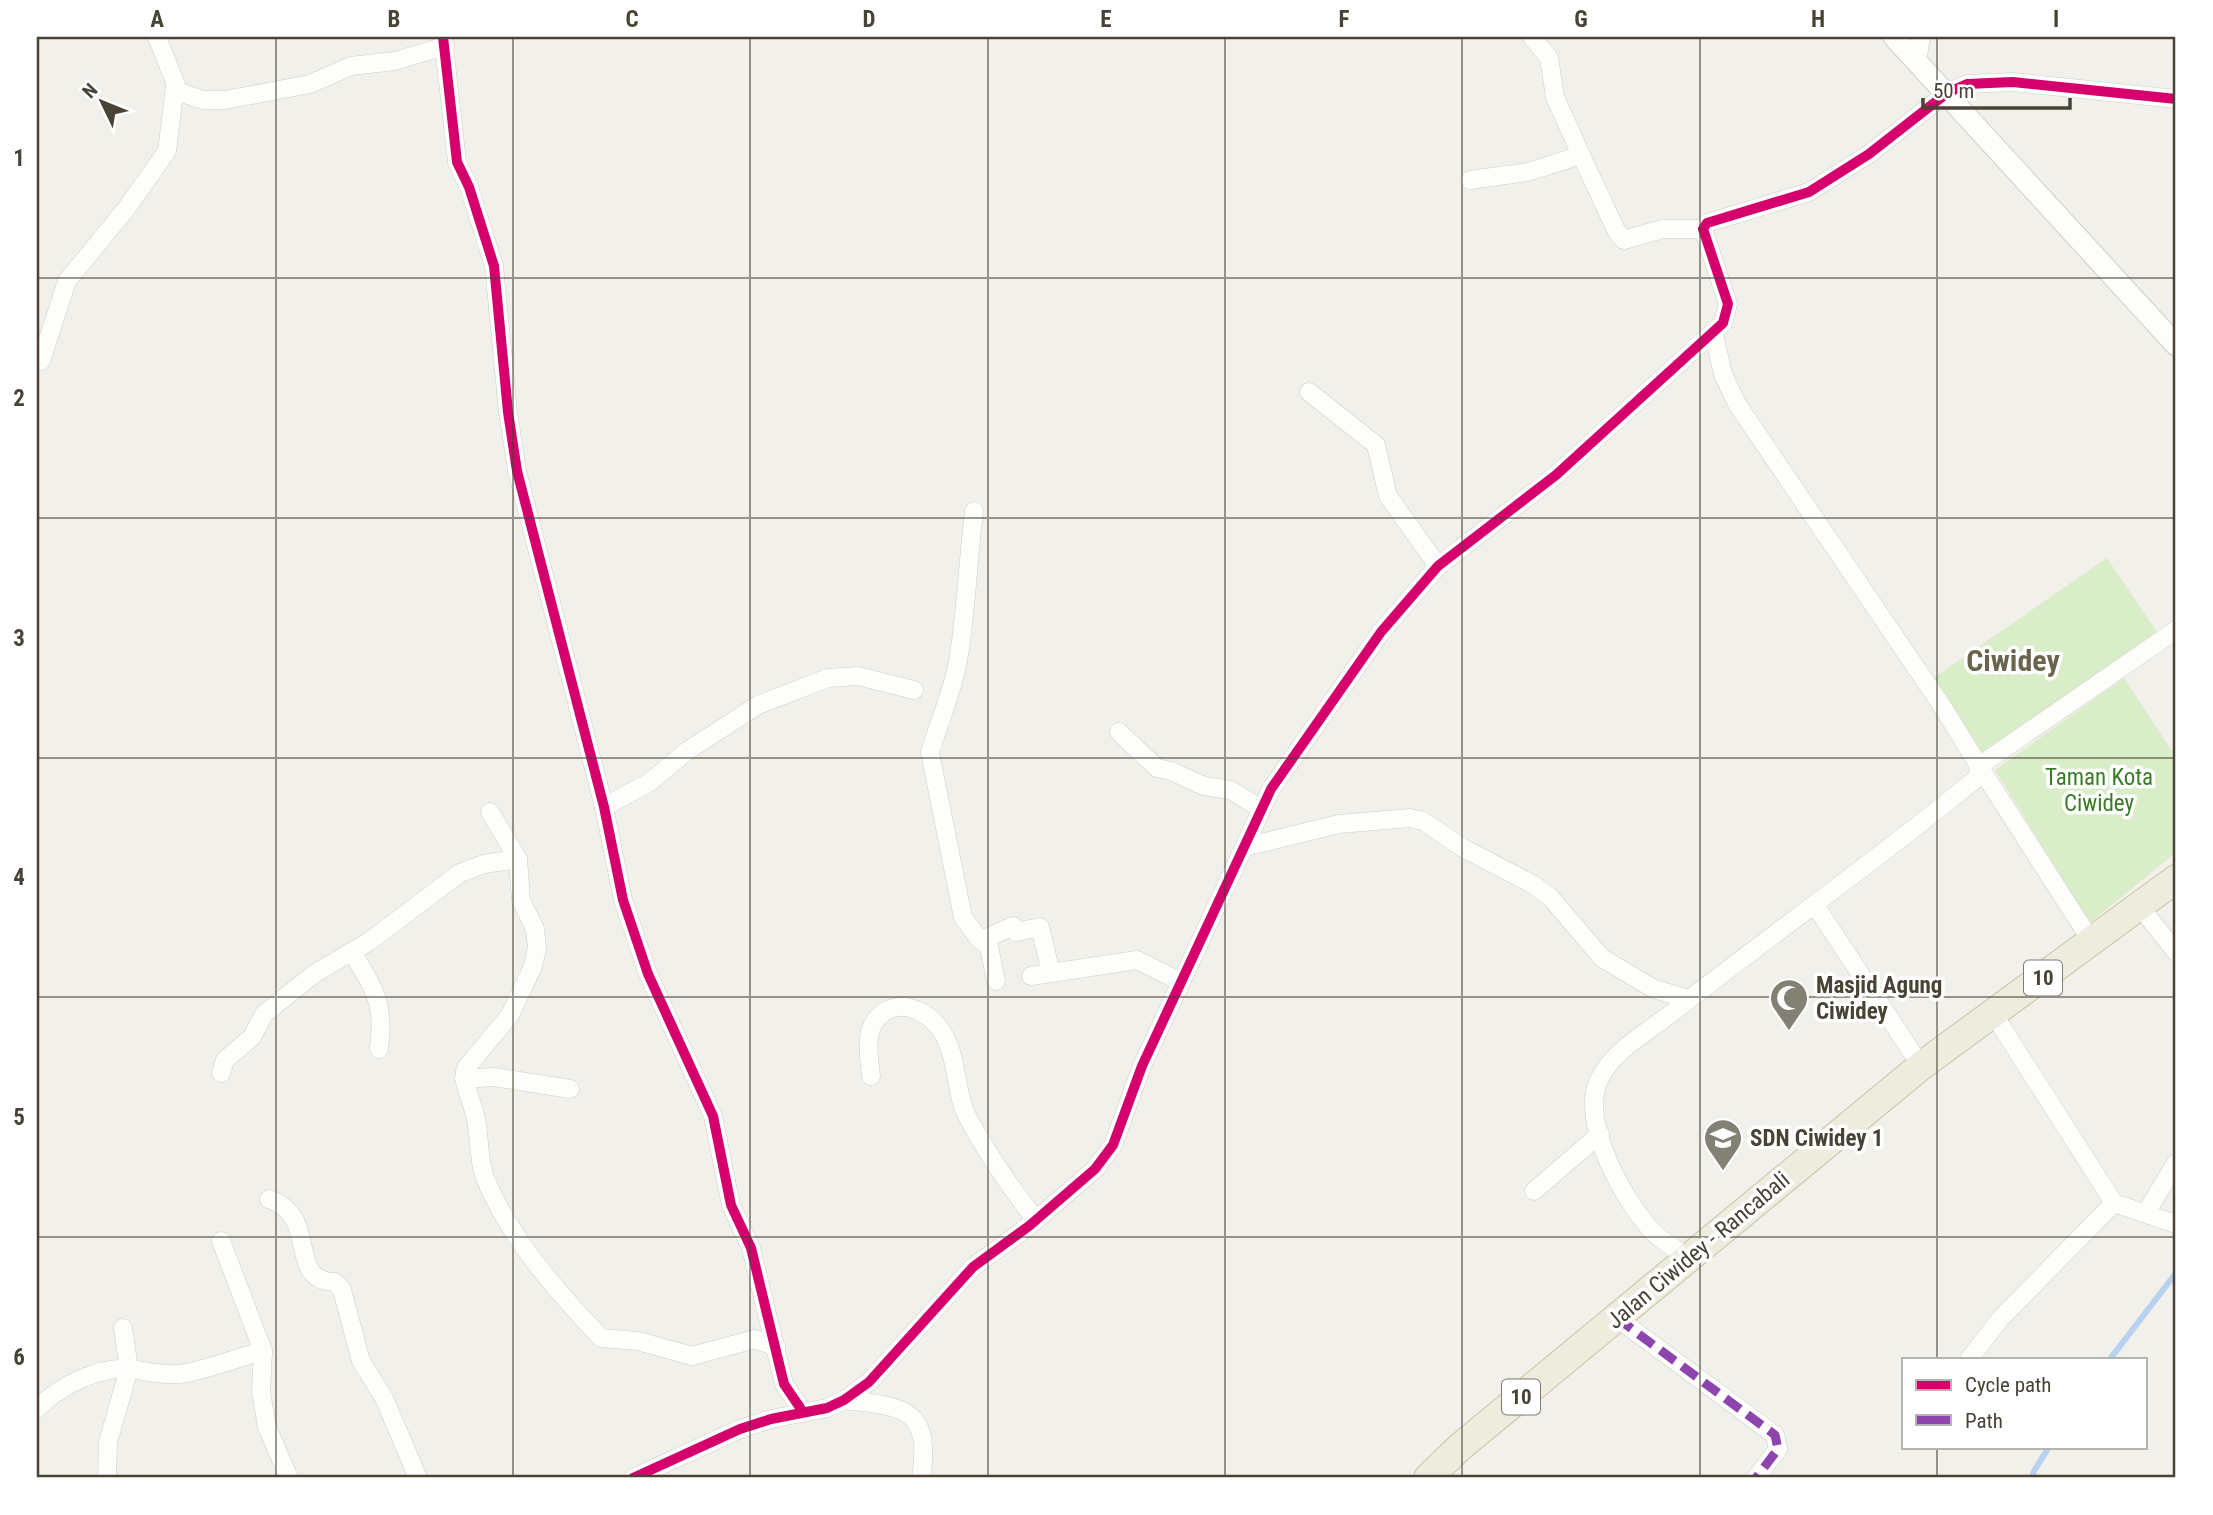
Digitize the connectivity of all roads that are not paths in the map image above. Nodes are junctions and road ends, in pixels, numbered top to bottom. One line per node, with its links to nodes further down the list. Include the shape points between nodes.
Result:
1 (157, 37): 7 (street)
2 (1532, 37): 10 (street, via 1549,58 1555,97)
3 (1894, 37): 6 (street)
4 (1922, 37): 6 (street)
5 (444, 41): 7 (street, via 406,59 351,66 310,84 225,100 192,97); 23 (street, via 457,162 494,266 517,471)
6 (1917, 61): 8 (street)
7 (175, 86): 15 (street, via 167,151 67,281)
8 (1947, 93): 9 (street, via 1967,85 2013,82); 12 (street, via 1810,192 1719,218); 14 (street)
9 (2176, 99)
10 (1581, 155): 11 (street, via 1528,172); 12 (street, via 1624,240 1662,229)
11 (1470, 180)
12 (1703, 229): 13 (street, via 1728,304 1728,316)
13 (1714, 335): 18 (street, via 1646,390 1556,475); 22 (street, via 1723,374 1737,404)
14 (2176, 345)
15 (41, 361)
16 (1309, 391): 18 (street, via 1376,445 1388,496)
17 (974, 512): 31 (street, via 958,661 930,753 963,917)
18 (1438, 566): 24 (street, via 1381,632)
19 (2176, 630): 22 (street)
20 (914, 690): 23 (street, via 858,676 828,678 758,705 687,751 650,782)
21 (1119, 732): 24 (street, via 1157,768 1241,794)
22 (1979, 766): 29 (street, via 1977,778); 32 (street)
23 (604, 807): 59 (street, via 623,900 648,974 713,1116 731,1205 751,1248)
24 (1261, 809): 26 (street)
25 (490, 812): 27 (street)
26 (1245, 847): 37 (street); 39 (street, via 1339,824 1423,821 1551,898 1602,958 1654,989)
27 (519, 859): 34 (street, via 460,873); 45 (street, via 521,900 535,929 533,966 510,1014 466,1068)
28 (2176, 879): 30 (highway, Jalan Ciwidey - Rancabali / 10)
29 (1815, 905): 39 (street); 42 (street)
30 (2140, 907): 32 (highway, Jalan Ciwidey - Rancabali / 10); 33 (street)
31 (982, 940): 35 (street, via 1013,926 1016,932 1040,927); 38 (street, via 994,960)
32 (2092, 942): 40 (highway, Jalan Ciwidey - Rancabali / 10)
33 (2176, 952)
34 (352, 953): 41 (street, via 374,988 383,1020); 43 (street, via 314,974 264,1014 252,1037 225,1060)
35 (1051, 973): 36 (street); 37 (street, via 1137,960)
36 (1031, 976)
37 (1172, 979): 53 (street, via 1113,1146 1095,1169)
38 (996, 981)
39 (1689, 999): 47 (street, via 1612,1061 1600,1077 1595,1105)
40 (1994, 1014): 42 (highway, Jalan Ciwidey - Rancabali / 10); 51 (street)
41 (379, 1049)
42 (1921, 1066): 56 (highway, Jalan Ciwidey - Rancabali / 10)
43 (221, 1073)
44 (871, 1076): 53 (street, via 870,1028 891,1008 913,1007 946,1038 966,1114 997,1171)
45 (464, 1079): 46 (street, via 494,1077); 59 (street, via 476,1117 484,1177 531,1258 601,1338 638,1341 692,1356 746,1339 761,1339)
46 (570, 1089)
47 (1600, 1134): 49 (street); 56 (street, via 1633,1208 1656,1235)
48 (2176, 1163): 52 (street)
49 (1534, 1191)
50 (269, 1199): 68 (street, via 294,1214 308,1270 342,1290 361,1361 384,1398)
51 (2114, 1203): 52 (street); 61 (street, via 2001,1318)
52 (2146, 1213): 54 (street)
53 (1036, 1220): 63 (street, via 973,1267 869,1382)
54 (2176, 1224)
55 (222, 1241): 60 (street)
56 (1688, 1258): 57 (highway, Jalan Ciwidey - Rancabali / 10)
57 (1617, 1318): 71 (highway, Jalan Ciwidey - Rancabali / 10, via 1446,1458); 72 (street, via 1775,1435 1778,1449)
58 (123, 1328): 62 (street)
59 (776, 1347): 65 (street, via 784,1384)
60 (263, 1351): 62 (street, via 179,1374); 67 (street, via 261,1392 267,1427)
61 (1970, 1358)
62 (129, 1369): 64 (street, via 82,1379); 66 (street, via 108,1441)
63 (844, 1400): 65 (street); 70 (street, via 894,1405 908,1412 922,1433)
64 (37, 1409)
65 (803, 1412): 69 (street, via 740,1429)
66 (107, 1478)
67 (289, 1478)
68 (418, 1478)
69 (633, 1478)
70 (921, 1478)
71 (1428, 1478)
72 (1756, 1478)

